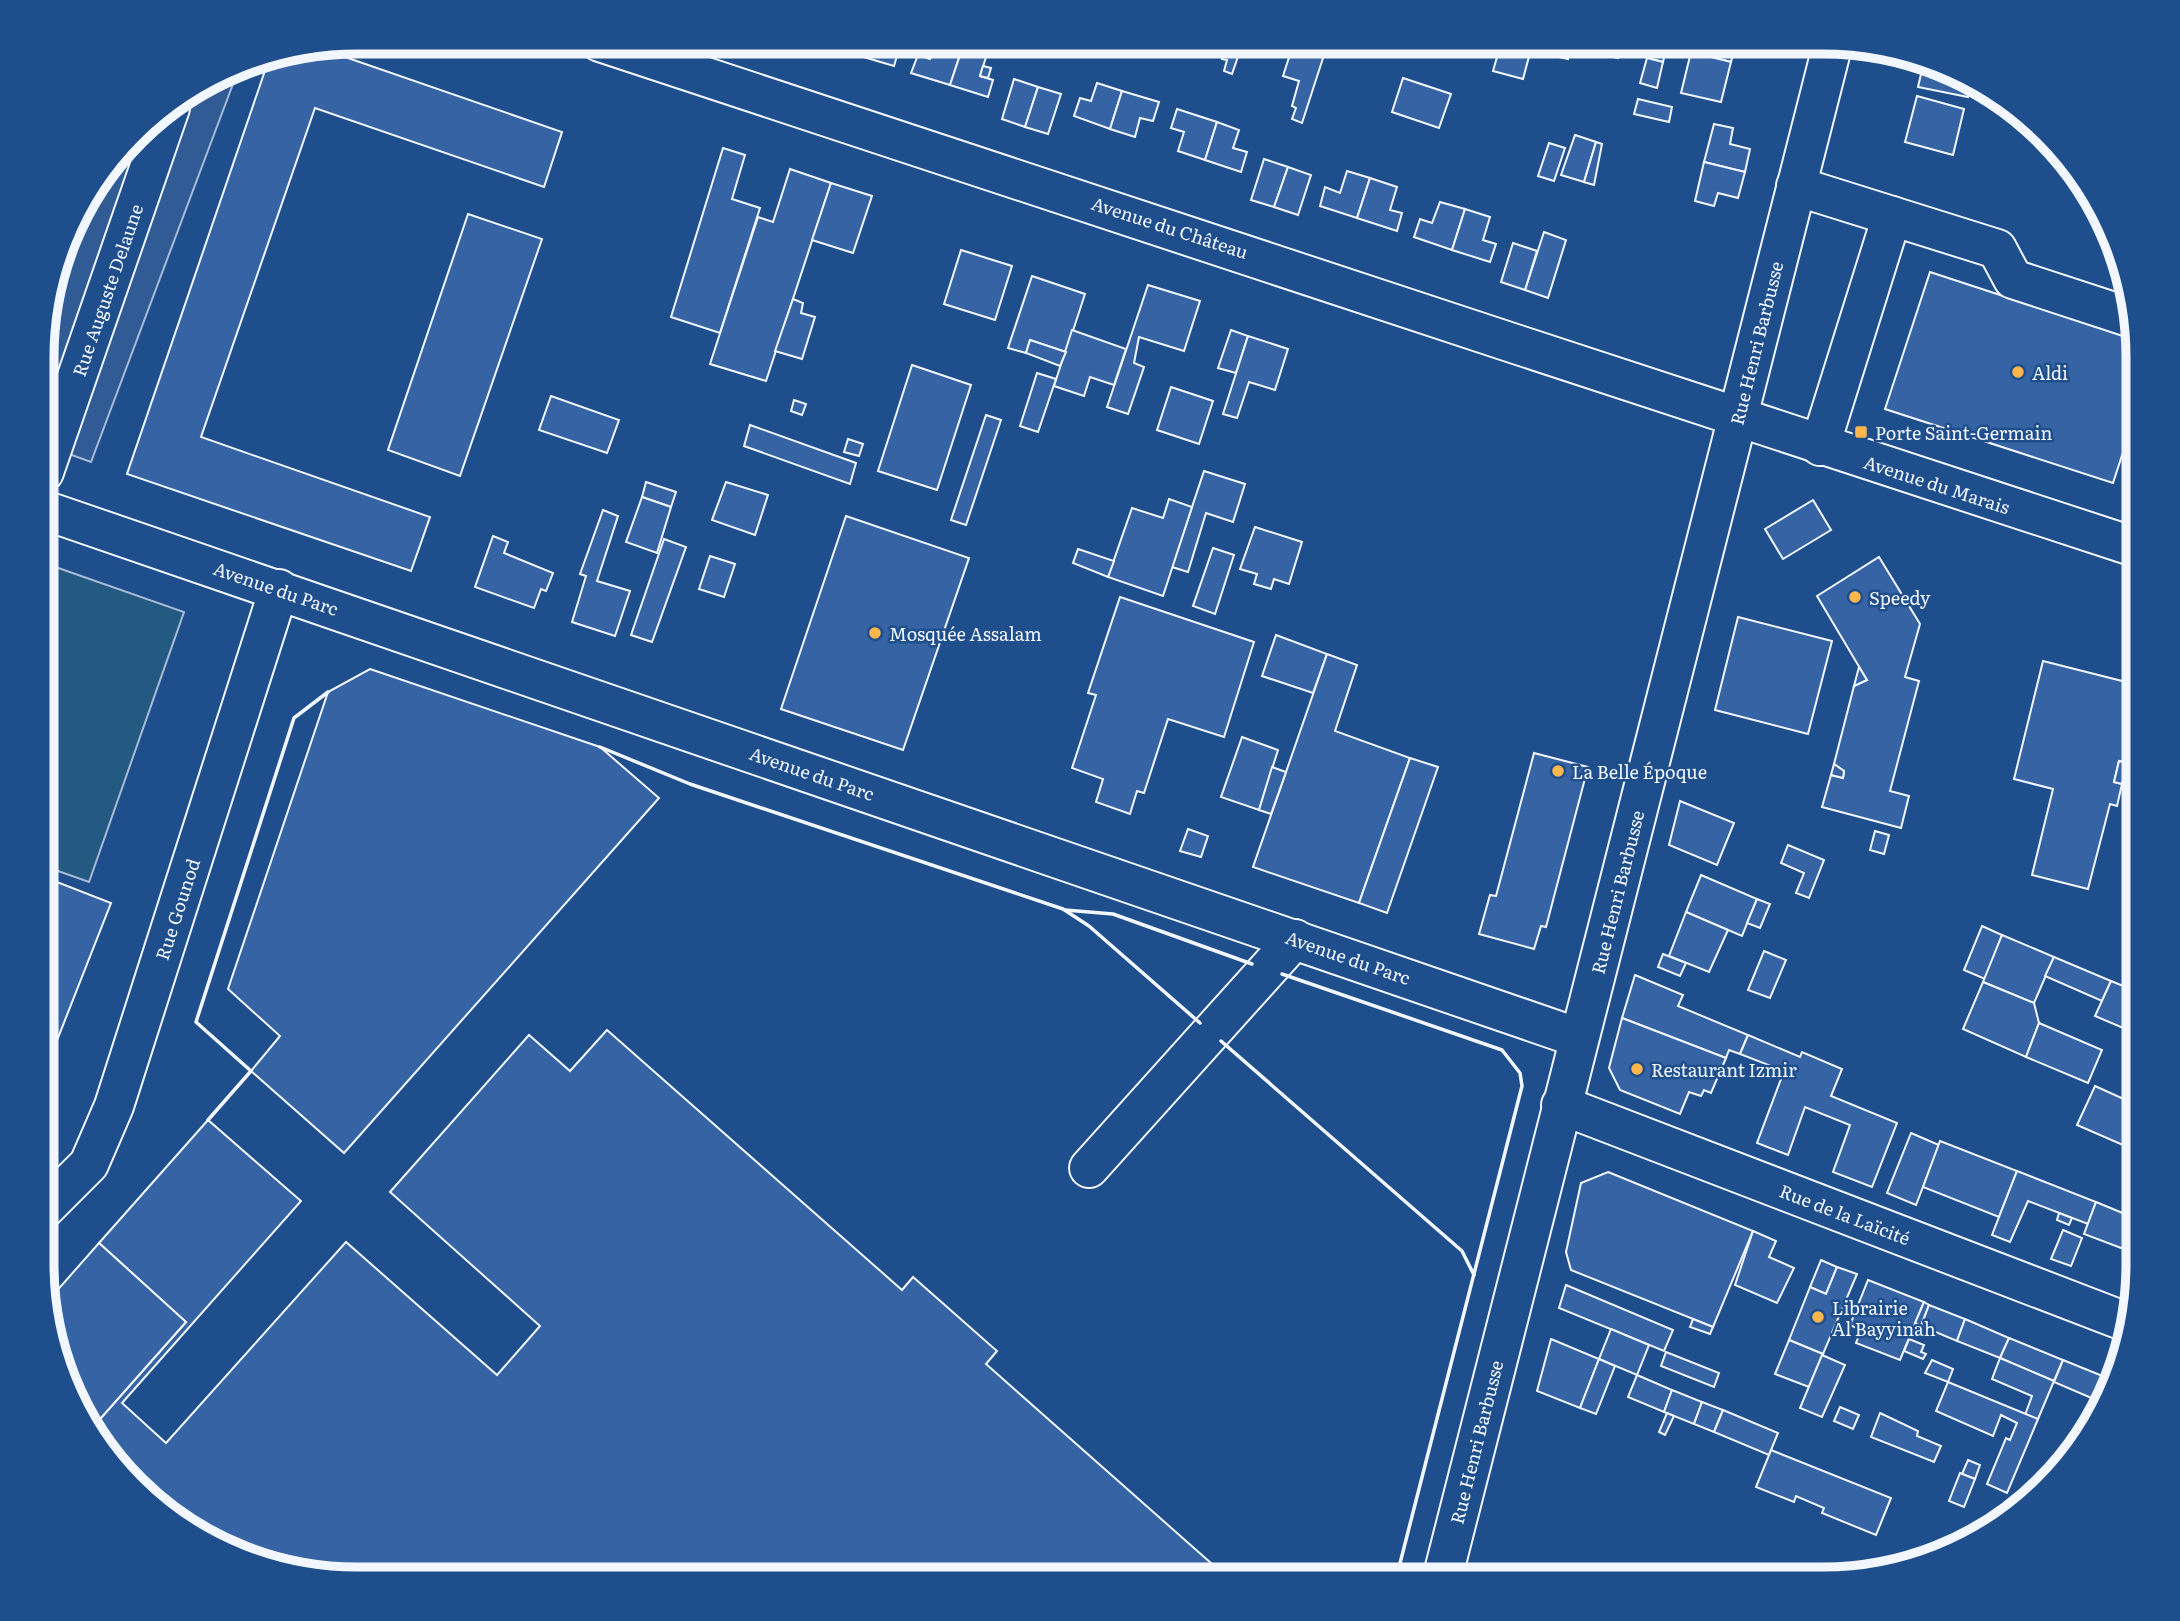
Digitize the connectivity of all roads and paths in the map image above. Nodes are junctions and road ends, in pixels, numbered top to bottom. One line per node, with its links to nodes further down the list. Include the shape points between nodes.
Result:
1 (637, 54): 7 (street, Avenue du Château)
2 (1830, 54): 4 (street, Rue Henri Barbusse)
3 (165, 123): 8 (street, Rue Auguste Delaune)
4 (1796, 186): 5 (street); 7 (street, Rue Henri Barbusse)
5 (1892, 216): 6 (street, via 1997,248 2013,279); 9 (street)
6 (2123, 315)
7 (1737, 419): 9 (street, Avenue du Marais); 14 (street, Rue Henri Barbusse)
8 (54, 443)
9 (1820, 446): 11 (street, Avenue du Marais)
10 (54, 513): 12 (street, Avenue du Parc)
11 (2126, 541)
12 (279, 589): 13 (street, Avenue du Parc); 17 (street, Rue Gounod, via 114,1106 89,1164)
13 (1295, 939): 14 (street, Avenue du Parc); 16 (street)
14 (1579, 1038): 15 (street, Rue Henri Barbusse)
15 (1562, 1105): 18 (street, Rue de la Laïcité); 19 (street, Rue Henri Barbusse)
16 (1089, 1168)
17 (54, 1199)
18 (2121, 1319)
19 (1445, 1567)

